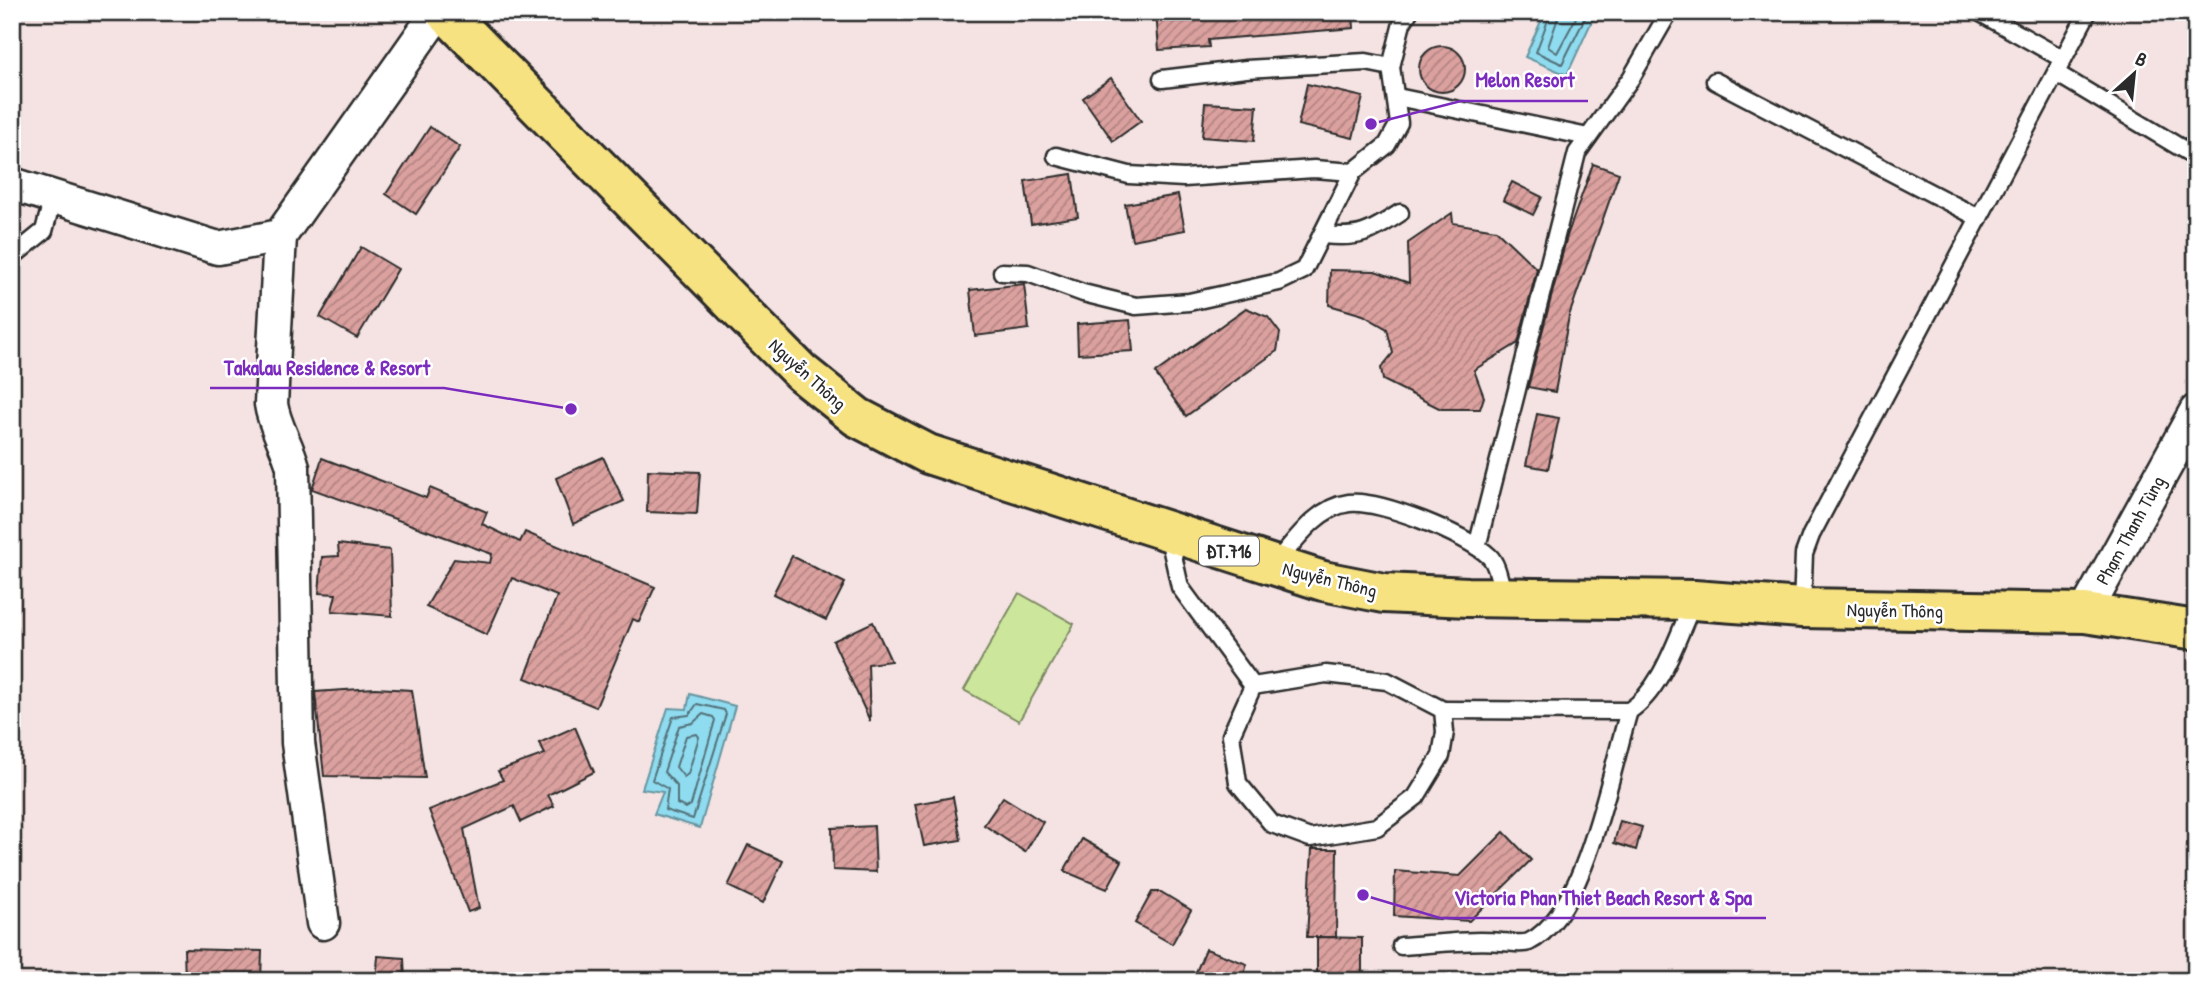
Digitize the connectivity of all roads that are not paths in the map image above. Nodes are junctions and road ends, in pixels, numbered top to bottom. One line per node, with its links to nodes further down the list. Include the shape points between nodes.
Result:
1 (438, 12): 21 (street)
2 (445, 12): 25 (main road, Nguyễn Thông / ĐT.716, via 800,372 857,417 928,454)
3 (1409, 12): 8 (lane)
4 (1670, 12): 12 (lane)
5 (1979, 12): 7 (lane)
6 (2088, 12): 7 (lane)
7 (2060, 66): 14 (lane); 19 (lane)
8 (1391, 67): 9 (lane, via 1366,62); 11 (lane)
9 (1162, 79)
10 (1715, 81): 19 (lane)
11 (1397, 97): 12 (lane); 15 (lane, via 1399,123 1387,145)
12 (1588, 138): 26 (lane, via 1577,153)
13 (1056, 156): 15 (lane, via 1129,175 1184,178 1314,169)
14 (2196, 157)
15 (1353, 172): 20 (lane)
16 (12, 184): 17 (street)
17 (53, 197): 21 (street, via 218,248); 22 (lane, via 44,231)
18 (1400, 213): 20 (lane, via 1366,235)
19 (1979, 218): 30 (lane, via 1811,534 1804,554)
20 (1323, 235): 23 (lane, via 1304,270 1279,282 1189,302 1136,306 1028,273)
21 (280, 236): 36 (street, via 271,404 293,467 298,743)
22 (12, 257)
23 (1002, 272)
24 (2196, 411): 31 (street, Phạm Thanh Tùng)
25 (1168, 531): 27 (main road, Nguyễn Thông / ĐT.716); 33 (lane, via 1180,586)
26 (1476, 547): 27 (lane, via 1453,532 1398,512 1349,503 1316,517); 28 (lane, via 1492,557)
27 (1274, 565): 28 (main road, Nguyễn Thông / ĐT.716, via 1384,593)
28 (1505, 598): 29 (main road, Nguyễn Thông / ĐT.716)
29 (1694, 600): 30 (main road, Nguyễn Thông / ĐT.716); 35 (lane, via 1654,684)
30 (1802, 608): 31 (main road, Nguyễn Thông / ĐT.716)
31 (2085, 613): 32 (main road, Nguyễn Thông / ĐT.716)
32 (2196, 630)
33 (1253, 686): 34 (lane, via 1326,674 1387,681); 34 (lane, via 1231,735 1238,783 1272,824 1310,838 1377,827 1416,797 1441,756)
34 (1443, 710): 35 (lane)
35 (1629, 711): 37 (lane, via 1594,843 1547,930 1526,943 1486,940)
36 (323, 923)
37 (1401, 946)

